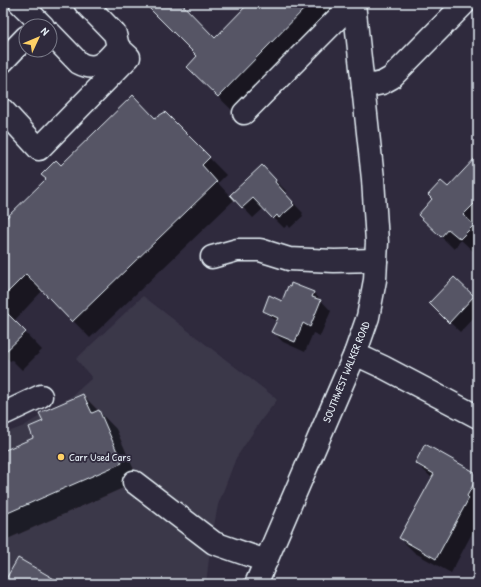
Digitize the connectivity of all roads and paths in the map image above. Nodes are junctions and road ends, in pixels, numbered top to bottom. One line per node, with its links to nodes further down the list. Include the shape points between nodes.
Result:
1 (20, 3): 5 (main road)
2 (85, 3): 7 (main road, via 115,34)
3 (353, 3): 10 (main road, SOUTHWEST WALKER ROAD); 12 (main road)
4 (465, 3): 10 (main road, via 390,78 382,83)
5 (31, 18)
6 (58, 46): 7 (main road, via 86,67 104,64)
7 (118, 47): 11 (main road, via 129,57 40,149)
8 (18, 48): 9 (main road)
9 (3, 61)
10 (363, 87): 14 (main road, SOUTHWEST WALKER ROAD, via 373,179)
11 (3, 110)
12 (244, 113)
13 (212, 257): 14 (main road, via 237,250 260,250 289,259)
14 (376, 260): 15 (main road, SOUTHWEST WALKER ROAD, via 368,317)
15 (355, 354): 18 (main road, via 383,366); 20 (main road, SOUTHWEST WALKER ROAD)
16 (41, 396): 17 (main road)
17 (3, 414)
18 (478, 417)
19 (134, 482): 20 (main road, via 214,543)
20 (266, 561): 21 (main road, SOUTHWEST WALKER ROAD)
21 (256, 584)

